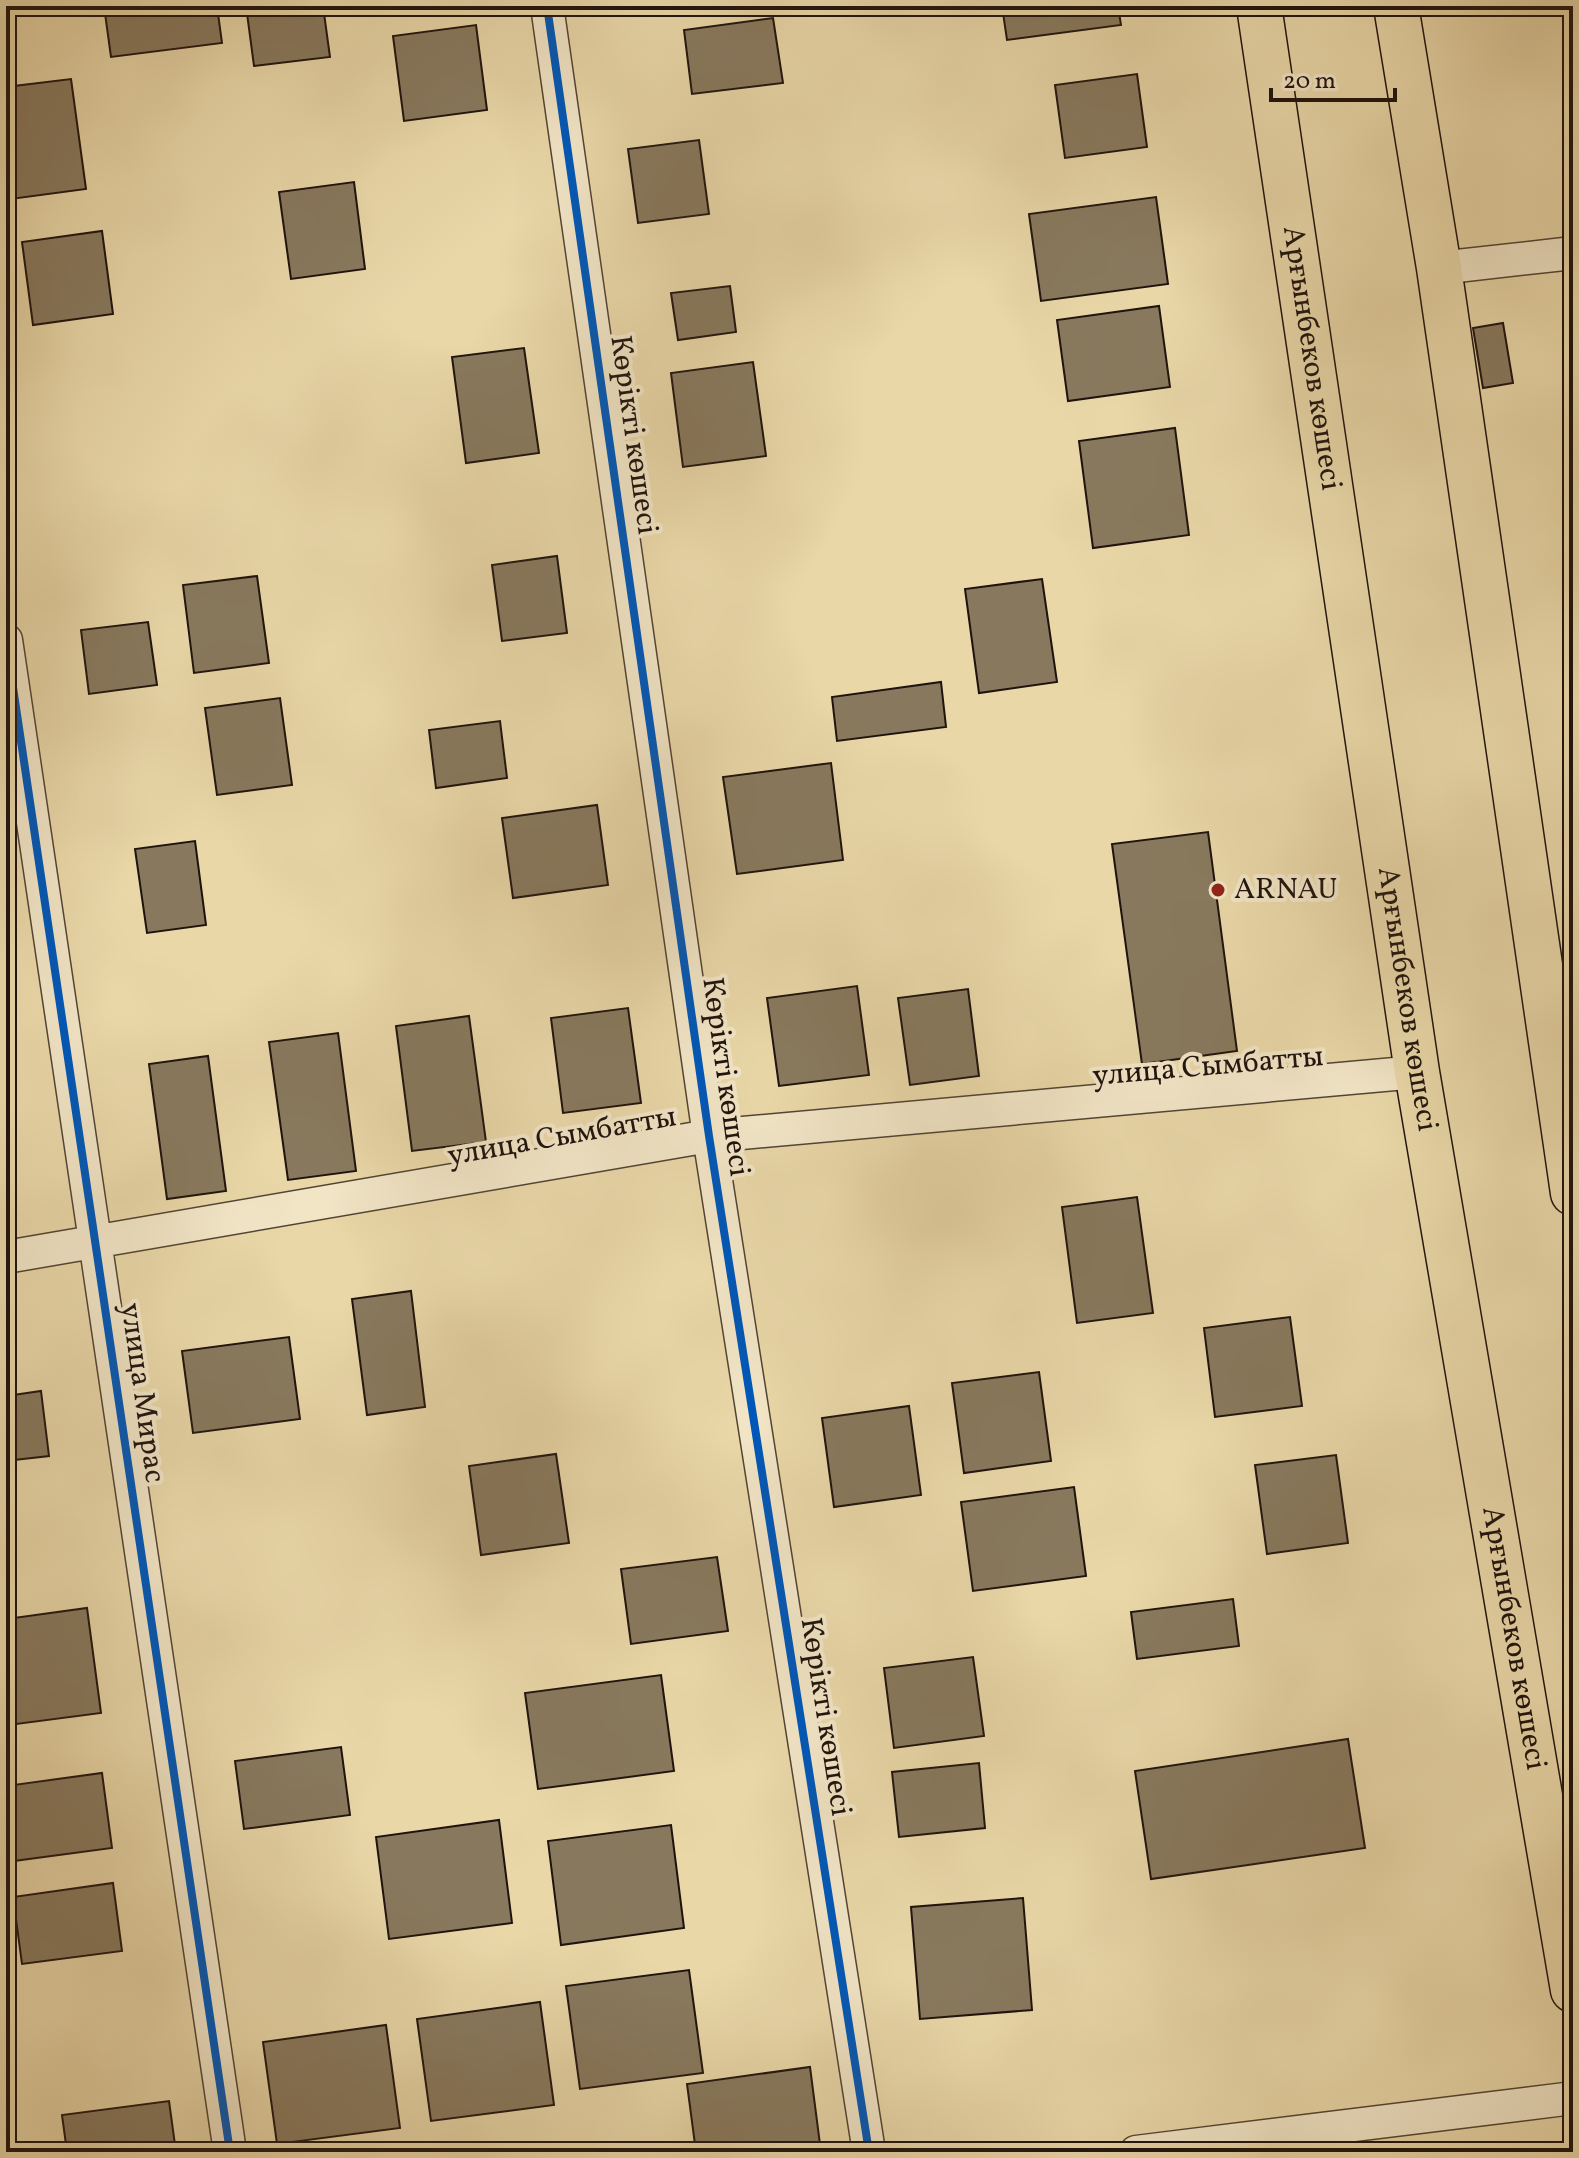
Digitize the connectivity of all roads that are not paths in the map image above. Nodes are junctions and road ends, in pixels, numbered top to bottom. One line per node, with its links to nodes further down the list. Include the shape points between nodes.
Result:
1 (547, 6): 8 (street, Көрікті көшесі)
2 (1259, 6): 7 (main road, Арғынбеков көшесі)
3 (1396, 6): 5 (main road)
4 (1573, 253): 5 (street)
5 (1439, 268): 9 (main road)
6 (6, 640): 10 (street, улица Мирас)
7 (1417, 1072): 8 (street, улица Сымбатты); 12 (main road, Арғынбеков көшесі)
8 (709, 1136): 10 (street, улица Сымбатты); 15 (street, Көрікті көшесі)
9 (1573, 1193)
10 (95, 1242): 11 (street, улица Сымбатты); 14 (street, улица Мирас)
11 (6, 1257)
12 (1573, 1990)
13 (1573, 2098): 16 (street)
14 (230, 2152)
15 (869, 2152)
16 (1136, 2152)

